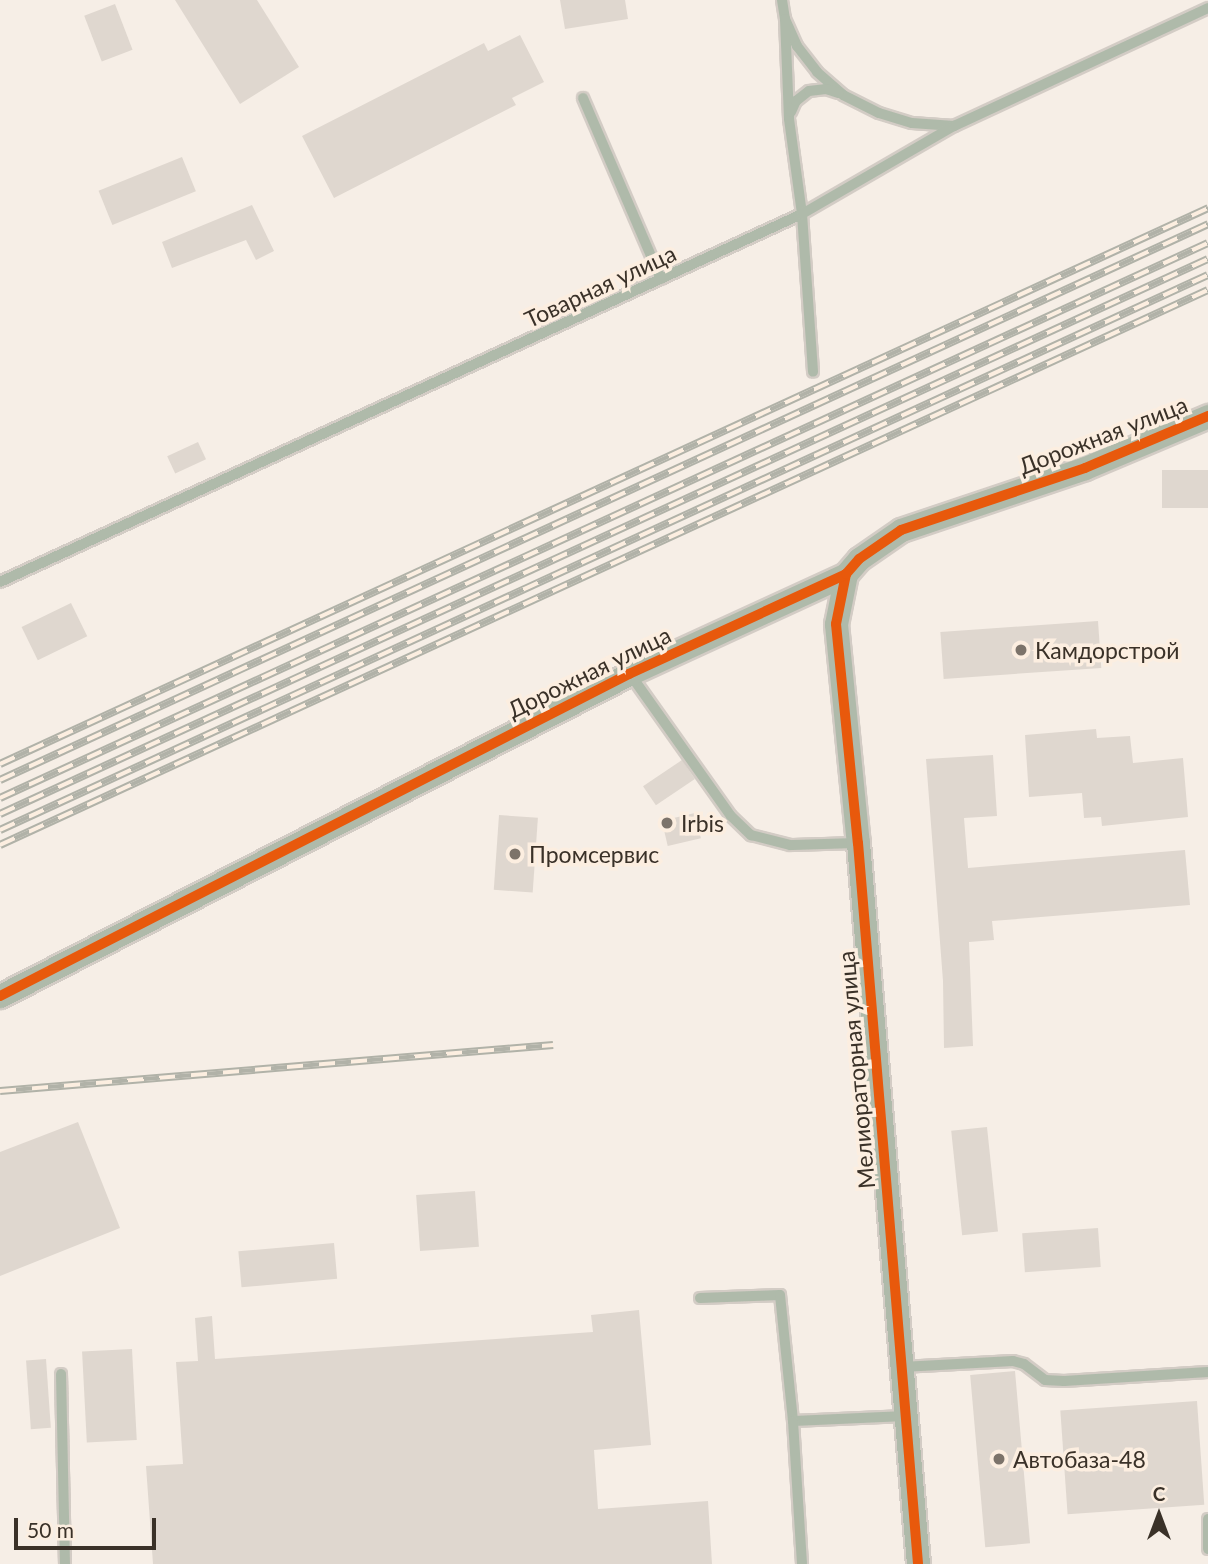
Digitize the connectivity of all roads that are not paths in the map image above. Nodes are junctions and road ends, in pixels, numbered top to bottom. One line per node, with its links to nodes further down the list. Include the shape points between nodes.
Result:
1 (782, 0): 3 (lane)
2 (1208, 8): 7 (lane, Товарная улица)
3 (785, 19): 4 (lane, via 797,46); 6 (lane)
4 (843, 95): 6 (lane, via 826,89 808,91 796,101); 7 (lane, via 912,123)
5 (583, 98): 9 (lane)
6 (789, 119): 8 (lane)
7 (954, 126): 8 (lane, Товарная улица)
8 (802, 214): 9 (lane, Товарная улица); 10 (lane)
9 (661, 279): 13 (lane, Товарная улица)
10 (813, 372)
11 (1208, 416): 12 (street, Дорожная улица, via 1085,468 901,530 859,559)
12 (846, 574): 14 (street, Дорожная улица); 15 (street, Мелиораторная улица, via 836,624)
13 (0, 582)
14 (629, 674): 15 (lane, via 731,816 751,835 790,845); 16 (street, Дорожная улица)
15 (858, 843): 18 (street, Мелиораторная улица)
16 (0, 996)
17 (701, 1297): 22 (lane, via 780,1295)
18 (902, 1367): 19 (lane, via 1013,1361 1045,1380 1064,1381); 21 (street, Мелиораторная улица)
19 (1208, 1372)
20 (61, 1374): 25 (lane)
21 (906, 1416): 22 (lane); 27 (street, Мелиораторная улица)
22 (793, 1421): 26 (lane)
23 (1208, 1519): 24 (lane)
24 (1208, 1549)
25 (65, 1564)
26 (802, 1564)
27 (918, 1564)

